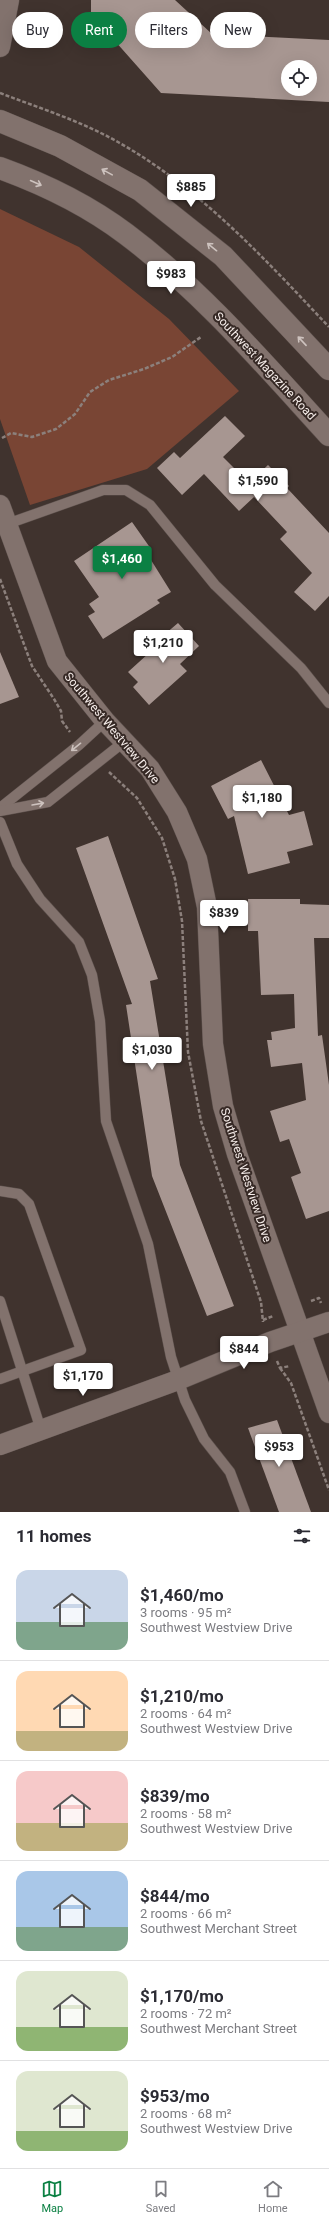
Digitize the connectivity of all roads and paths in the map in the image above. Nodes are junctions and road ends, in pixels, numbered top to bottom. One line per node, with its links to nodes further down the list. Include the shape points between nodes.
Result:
1 (9, 0): 2 (street)
2 (0, 47)
3 (0, 121): 6 (main road, one-way to 3, via 223,256 140,190 60,146)
4 (0, 168): 7 (main road, Southwest Magazine Road, one-way to 7, via 77,202 126,234 197,294)
5 (201, 337): 8 (path, via 172,357 109,380 90,392 75,414 56,430 32,437 11,433)
6 (329, 369)
7 (329, 435)
8 (2, 438)
9 (0, 505): 10 (street, Southwest Westview Drive)
10 (7, 524): 11 (lane, via 103,490 126,490 150,504 216,585 301,668); 12 (street, Southwest Westview Drive, via 57,661)
11 (329, 702)
12 (105, 721): 13 (street, Southwest Westview Drive); 14 (lane, one-way to 14)
13 (125, 741): 14 (lane, one-way to 13, via 48,802); 19 (street, Southwest Westview Drive, via 150,770 177,812 197,859 207,907 213,1044 223,1106)
14 (0, 809)
15 (0, 822): 23 (lane, via 17,864 40,899 79,942 92,974 100,1021 106,1121 148,1244 160,1313)
16 (0, 1191): 21 (lane, via 19,1194 29,1204 80,1350)
17 (0, 1301): 21 (lane)
18 (329, 1322): 19 (street)
19 (299, 1332): 23 (street); 24 (street, Southwest Westview Drive)
20 (280, 1368): 27 (path, via 291,1383)
21 (23, 1372): 22 (lane); 25 (lane)
22 (0, 1379)
23 (178, 1380): 25 (street); 28 (lane, via 204,1439 230,1472)
24 (329, 1414)
25 (41, 1430): 26 (street)
26 (0, 1445)
27 (329, 1490)
28 (245, 1512)

